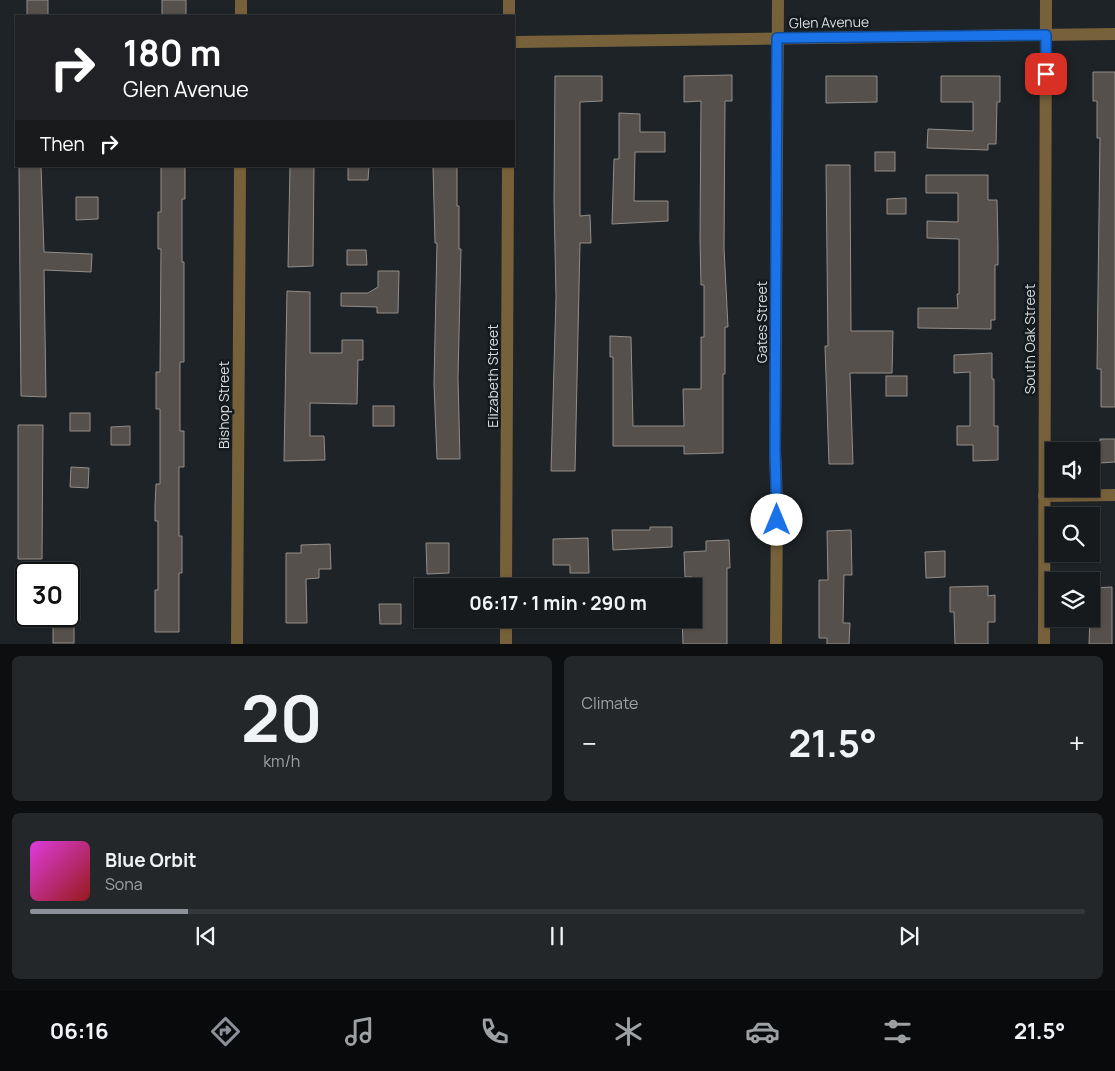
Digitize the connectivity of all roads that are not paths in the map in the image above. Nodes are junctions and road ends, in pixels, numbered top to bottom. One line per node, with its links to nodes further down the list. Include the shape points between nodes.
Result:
1 (242, 0): 5 (street)
2 (509, 0): 6 (street)
3 (778, 0): 9 (street, Gates Street)
4 (1046, 0): 8 (street, South Oak Street)
5 (241, 15)
6 (508, 15)
7 (1115, 34): 8 (street, Glen Avenue)
8 (1046, 35): 9 (street, Glen Avenue); 14 (street, South Oak Street)
9 (777, 38): 10 (street, Glen Avenue); 19 (street, Gates Street)
10 (515, 42)
11 (240, 167): 17 (street, Bishop Street)
12 (508, 167): 15 (street, Elizabeth Street)
13 (1115, 495): 14 (street)
14 (1044, 496): 20 (street, South Oak Street)
15 (506, 578)
16 (506, 628): 18 (street)
17 (237, 644)
18 (506, 644)
19 (776, 644)
20 (1044, 644)

